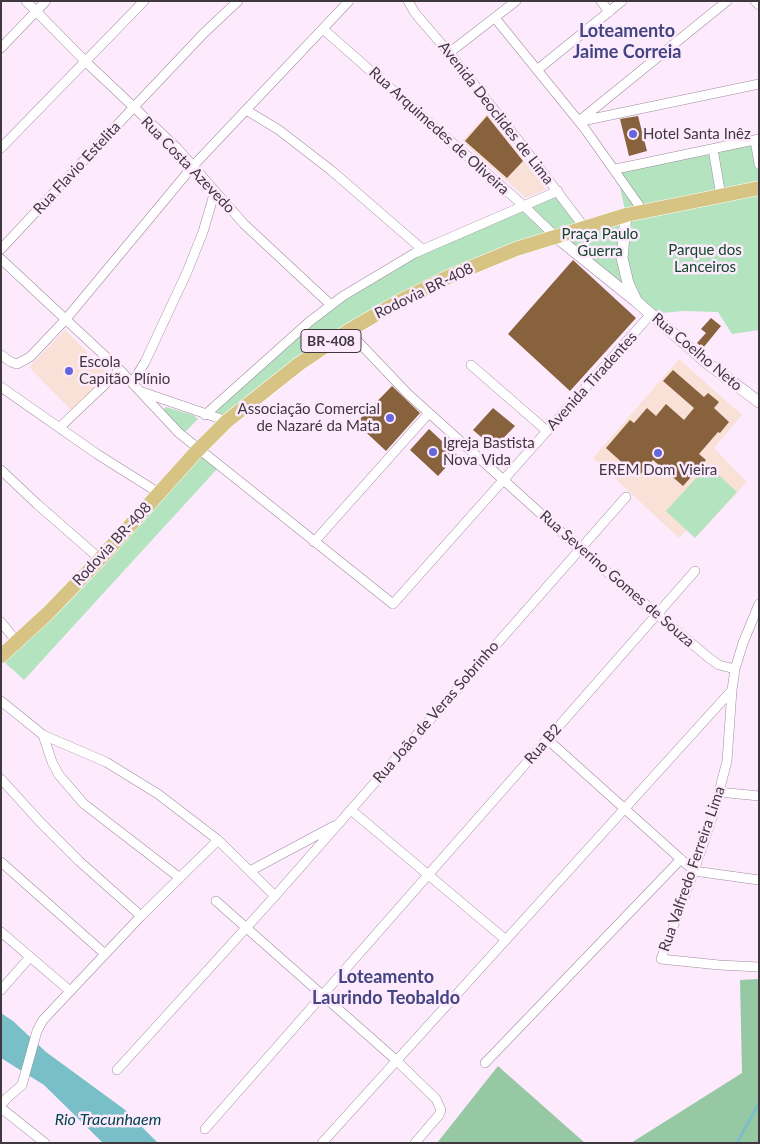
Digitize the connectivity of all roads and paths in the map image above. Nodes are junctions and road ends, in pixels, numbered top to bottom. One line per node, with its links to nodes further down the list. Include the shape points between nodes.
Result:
1 (26, 1): 13 (street, Rua Costa Azevedo)
2 (46, 1): 13 (street)
3 (144, 1): 19 (street)
4 (238, 1): 22 (street, Rua Flavio Estelita)
5 (349, 1): 16 (street)
6 (516, 1): 15 (street)
7 (600, 1): 14 (street)
8 (622, 1): 14 (street)
9 (726, 1): 24 (street)
10 (755, 1): 12 (street)
11 (411, 2): 18 (street, Avenida Deoclides de Lima)
12 (759, 5)
13 (36, 11): 17 (street); 19 (street, Rua Costa Azevedo)
14 (609, 12): 20 (street)
15 (495, 18): 18 (street); 20 (street)
16 (323, 28): 23 (street); 35 (street, Rua Arquimedes de Oliveira)
17 (1, 48)
18 (449, 53): 33 (street, Avenida Deoclides de Lima)
19 (85, 62): 22 (street, Rua Costa Azevedo); 26 (street)
20 (537, 70): 24 (street)
21 (759, 84): 24 (street)
22 (133, 108): 29 (street, Rua Costa Azevedo); 40 (street, Rua Flavio Estelita)
23 (246, 110): 29 (street); 41 (street, via 279,130 332,171)
24 (579, 121): 30 (street)
25 (757, 139): 27 (street); 28 (street)
26 (1, 148)
27 (713, 149): 30 (street); 34 (street)
28 (759, 164)
29 (193, 166): 32 (street, Rua Costa Azevedo); 46 (street)
30 (616, 170): 36 (street)
31 (759, 188): 34 (main road, Rodovia BR-408 / BR-408)
32 (215, 191): 44 (street, Rua Costa Azevedo, via 244,224); 51 (street, via 187,272)
33 (558, 191): 35 (street); 38 (street, Avenida Deoclides de Lima)
34 (721, 196): 36 (main road, Rodovia BR-408 / BR-408)
35 (524, 206): 39 (street, Rua Arquimedes de Oliveira); 41 (street)
36 (643, 211): 37 (main road, Rodovia BR-408 / BR-408)
37 (626, 215): 38 (main road, Rodovia BR-408 / BR-408); 43 (street, Rua Coelho Neto, via 622,258)
38 (584, 227): 39 (main road, Rodovia BR-408 / BR-408)
39 (554, 236): 43 (street, Rua Coelho Neto); 47 (main road, Rodovia BR-408 / BR-408, via 448,277)
40 (1, 249)
41 (422, 249): 44 (street)
42 (1, 259): 46 (street)
43 (637, 302): 45 (street, Rua Coelho Neto)
44 (331, 305): 56 (street)
45 (651, 314): 54 (street, Rua Coelho Neto, via 707,363); 59 (street, Avenida Tiradentes)
46 (66, 319): 48 (street, via 24,361 18,364); 50 (street)
47 (348, 331): 55 (street, Rua Severino Gomes de Souza); 57 (main road, Rodovia BR-408 / BR-408, via 298,364)
48 (1, 355)
49 (471, 365): 59 (street)
50 (120, 370): 51 (street); 58 (street)
51 (132, 383): 53 (street)
52 (1, 387): 58 (street)
53 (139, 391): 56 (street); 60 (street)
54 (759, 402)
55 (429, 413): 62 (street, Rua Severino Gomes de Souza); 65 (street)
56 (205, 415): 57 (street)
57 (227, 422): 60 (main road, Rodovia BR-408 / BR-408)
58 (60, 427): 63 (street)
59 (547, 432): 62 (street, Avenida Tiradentes)
60 (199, 449): 63 (main road, Rodovia BR-408 / BR-408); 65 (street)
61 (1, 470): 67 (street)
62 (503, 480): 65 (street, Avenida Tiradentes, via 393,604); 66 (street, Rua Severino Gomes de Souza)
63 (159, 493): 67 (main road, Rodovia BR-408 / BR-408)
64 (626, 497): 66 (street, Rua João de Veras Sobrinho)
65 (314, 542)
66 (580, 549): 70 (street, Rua Severino Gomes de Souza); 82 (street, Rua João de Veras Sobrinho)
67 (100, 559): 72 (main road, Rodovia BR-408 / BR-408)
68 (695, 571): 70 (street, Rua B2)
69 (759, 604): 73 (street, Rua Valfredo Ferreira Lima)
70 (656, 615): 73 (street, Rua Severino Gomes de Souza, via 708,658); 77 (street, Rua B2)
71 (1, 622): 72 (street)
72 (7, 650)
73 (735, 669): 74 (street, Rua Valfredo Ferreira Lima)
74 (732, 690): 79 (street, Rua Valfredo Ferreira Lima, via 727,761); 81 (street)
75 (1, 701): 76 (street)
76 (44, 735): 84 (street, via 123,772); 90 (street, via 52,762 84,804)
77 (547, 739): 81 (street); 89 (street, Rua B2)
78 (1, 779): 94 (street, via 79,861)
79 (719, 792): 80 (street); 87 (street, Rua Valfredo Ferreira Lima)
80 (759, 796)
81 (624, 809): 85 (street); 97 (street)
82 (350, 810): 83 (street, Rua João de Veras Sobrinho); 89 (street)
83 (340, 822): 88 (street); 92 (street, Rua João de Veras Sobrinho)
84 (218, 840): 88 (street); 90 (street)
85 (681, 859): 87 (street); 105 (street)
86 (1, 862): 98 (street)
87 (694, 870): 91 (street); 100 (street, Rua Valfredo Ferreira Lima, via 661,959)
88 (250, 871): 92 (street)
89 (429, 874): 97 (street); 103 (street, Rua B2)
90 (180, 878): 94 (street)
91 (759, 880)
92 (275, 896): 95 (street, Rua João de Veras Sobrinho)
93 (216, 901): 95 (street)
94 (141, 916): 98 (street)
95 (246, 928): 103 (street); 106 (street, Rua João de Veras Sobrinho)
96 (1, 932): 99 (street)
97 (506, 940): 104 (street)
98 (105, 954): 102 (street)
99 (30, 956): 101 (street); 102 (street)
100 (759, 967)
101 (1, 990)
102 (70, 991): 107 (street, via 39,1025 22,1085)
103 (322, 996): 104 (street); 108 (street, Rua B2)
104 (397, 1061): 110 (street); 111 (street, via 436,1100 441,1110)
105 (485, 1063)
106 (117, 1070)
107 (1, 1106): 109 (street)
108 (205, 1129)
109 (45, 1143)
110 (322, 1143)
111 (415, 1143)

